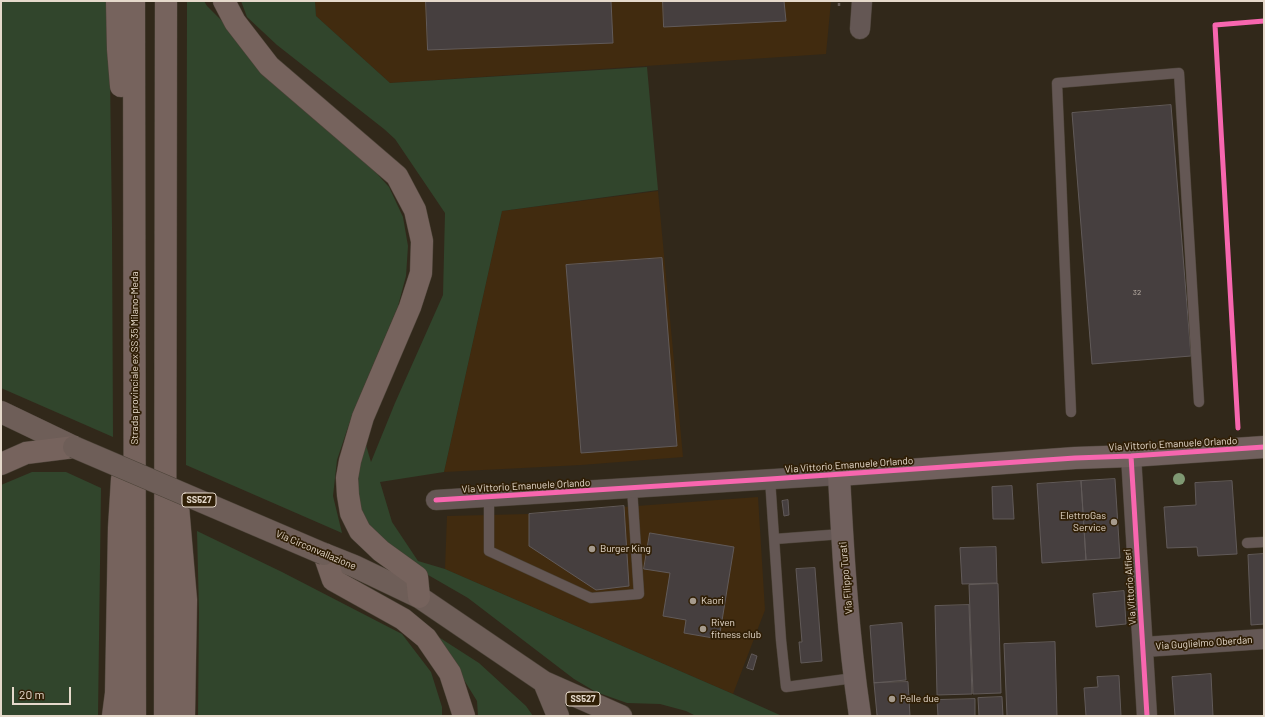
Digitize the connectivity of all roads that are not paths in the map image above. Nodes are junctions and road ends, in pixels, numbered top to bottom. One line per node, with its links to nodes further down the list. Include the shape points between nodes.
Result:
1 (118, 1): 7 (highway, via 118,49)
2 (134, 1): 7 (highway, Strada provinciale ex SS 35 Milano-Meda)
3 (166, 1): 9 (highway)
4 (224, 1): 28 (highway, via 235,22 269,66 397,176 415,210 422,241 421,273 410,307 363,416 350,461 348,495 351,512 360,531 381,551 417,577)
5 (862, 1): 6 (street)
6 (860, 29)
7 (134, 201): 8 (highway, Strada provinciale ex SS 35 Milano-Meda)
8 (135, 363): 33 (highway, via 120,492 116,693); 34 (highway, Strada provinciale ex SS 35 Milano-Meda)
9 (165, 368): 35 (highway); 36 (highway, via 186,600)
10 (1199, 402): 12 (lane, via 1179,73 1057,83)
11 (1, 412): 14 (main road, Via Circonvallazione / SS527)
12 (1072, 412)
13 (1, 422): 14 (main road, Via Circonvallazione / SS527)
14 (74, 447): 17 (highway, via 26,453); 27 (main road, Via Circonvallazione / SS527, bridge)
15 (1264, 447): 16 (street, Via Vittorio Emanuele Orlando)
16 (1131, 456): 18 (street, Via Vittorio Emanuele Orlando); 30 (street, Via Vittorio Alfieri)
17 (1, 464)
18 (839, 474): 19 (street, Via Vittorio Emanuele Orlando); 23 (street, Via Filippo Turati)
19 (770, 479): 20 (street, Via Vittorio Emanuele Orlando); 24 (lane)
20 (632, 488): 21 (street, Via Vittorio Emanuele Orlando); 21 (lane, via 639,594 591,598 489,551)
21 (489, 497): 22 (street, Via Vittorio Emanuele Orlando)
22 (436, 500)
23 (842, 534): 24 (lane); 31 (street, Via Filippo Turati)
24 (775, 540): 31 (lane, via 786,687)
25 (1264, 542): 26 (lane)
26 (1247, 543)
27 (324, 554): 28 (main road, Via Circonvallazione / SS527); 37 (highway, via 333,580 403,619 426,638 450,673)
28 (420, 597): 32 (main road, Via Circonvallazione / SS527)
29 (1264, 639): 30 (street, Via Guglielmo Oberdan)
30 (1144, 647): 42 (street, Via Vittorio Alfieri)
31 (854, 679): 40 (street, Via Filippo Turati); 41 (street, Via Filippo Turati)
32 (544, 682): 38 (main road, SS527); 39 (main road, Via Circonvallazione / SS527)
33 (113, 716)
34 (135, 716)
35 (165, 716)
36 (184, 716)
37 (464, 716)
38 (558, 716)
39 (621, 716)
40 (843, 716)
41 (860, 716)
42 (1147, 716)

